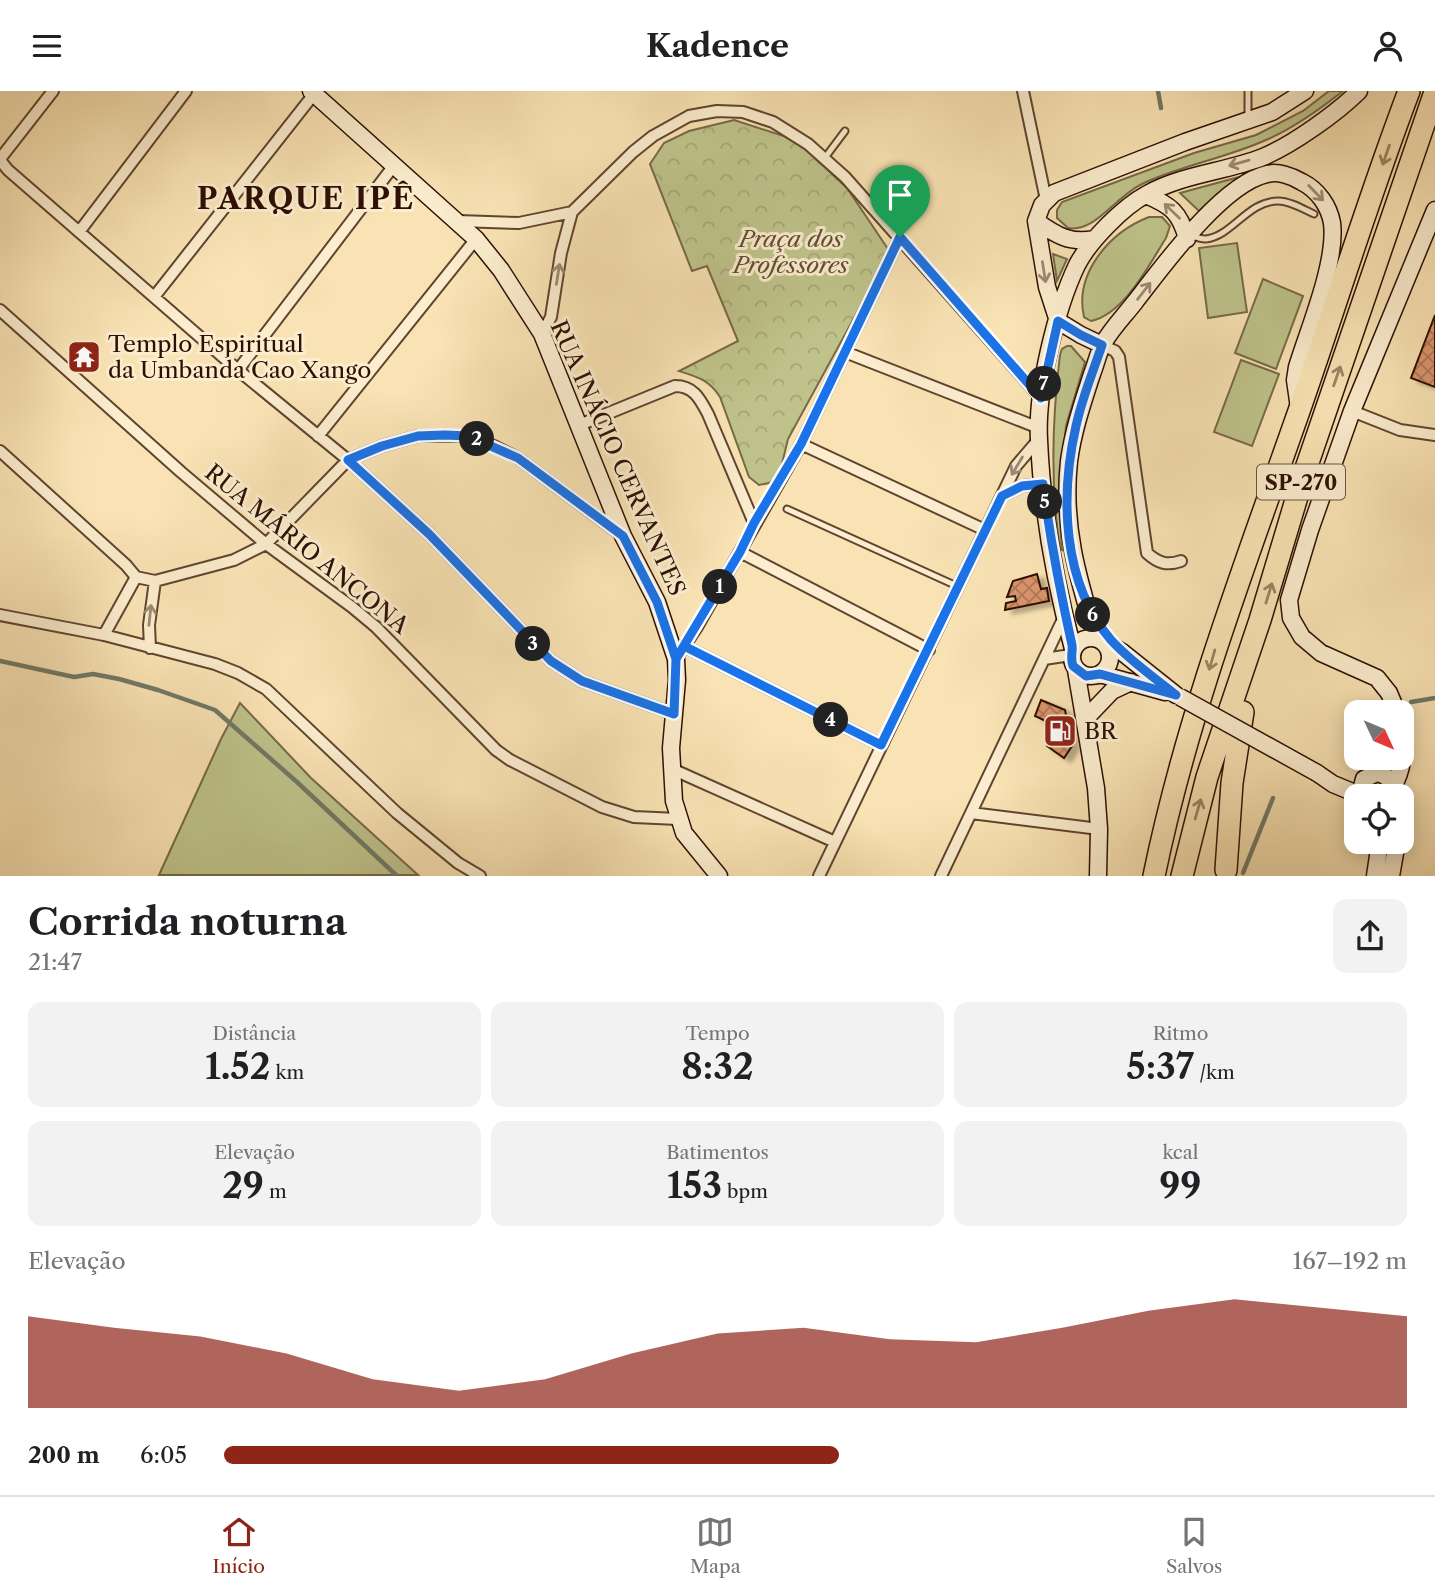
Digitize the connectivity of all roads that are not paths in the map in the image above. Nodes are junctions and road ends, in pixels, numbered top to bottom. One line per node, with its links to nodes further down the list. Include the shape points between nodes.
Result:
1 (53, 91): 13 (street)
2 (186, 91): 22 (street)
3 (1023, 91): 16 (street)
4 (1248, 91): 10 (lane)
5 (1305, 91): 10 (main road)
6 (1359, 91): 15 (main road, one-way to 15, via 1309,130 1264,156 1171,183)
7 (1409, 91): 35 (highway, SP-270, one-way to 35)
8 (313, 92): 14 (main road, RUA INÁCIO CERVANTES); 27 (street)
9 (1435, 92): 59 (highway, SP-270, one-way to 9, via 1302,480)
10 (1247, 121): 16 (main road, via 1054,193)
11 (845, 131): 12 (lane)
12 (824, 159): 18 (street, via 773,122 743,112 689,116 633,152); 23 (street)
13 (0, 160): 22 (street)
14 (395, 165): 20 (main road, RUA INÁCIO CERVANTES); 33 (street)
15 (1146, 195): 24 (main road, one-way to 15, via 1174,211); 26 (main road)
16 (1046, 200): 21 (main road)
17 (1435, 210): 36 (main road)
18 (572, 212): 20 (street, via 519,223); 30 (street, one-way to 18, via 551,317)
19 (1314, 214): 24 (lane, via 1277,201 1253,209 1209,238)
20 (458, 221): 25 (main road, RUA INÁCIO CERVANTES)
21 (1036, 221): 26 (main road, via 1067,240); 29 (main road, one-way to 29)
22 (79, 232): 27 (street)
23 (900, 237): 32 (street); 34 (street)
24 (1189, 237): 31 (main road, one-way to 24); 35 (main road, one-way to 35, via 1234,192 1269,173 1306,183 1326,205 1333,244 1297,367)
25 (476, 239): 30 (main road, RUA INÁCIO CERVANTES); 40 (street)
26 (1094, 239): 29 (main road, via 1078,264)
27 (153, 297): 33 (street)
28 (0, 310): 50 (street, RUA MÁRIO ANCONA)
29 (1058, 321): 31 (main road); 34 (main road)
30 (542, 334): 37 (main road, RUA INÁCIO CERVANTES)
31 (1102, 345): 52 (street, via 1119,356 1147,554 1163,563); 56 (main road, via 1076,424 1069,462 1071,547)
32 (845, 352): 38 (street); 41 (street)
33 (238, 370): 40 (street)
34 (1041, 398): 38 (main road)
35 (1299, 411): 91 (highway, SP-270, one-way to 91, via 1225,617)
36 (1352, 411): 39 (street, via 1400,430); 71 (main road, via 1301,556 1290,609 1295,628 1310,645 1377,678)
37 (577, 426): 47 (street, via 676,386 691,389 708,414); 49 (main road, RUA INÁCIO CERVANTES)
38 (1039, 434): 44 (main road); 45 (street, one-way to 45, via 1016,465)
39 (1435, 435)
40 (318, 436): 43 (street)
41 (801, 444): 47 (street); 48 (street)
42 (0, 451): 53 (street)
43 (348, 460): 49 (street, via 418,436 468,436 518,458); 50 (street); 72 (street, via 429,534 551,661 582,681)
44 (1043, 484): 45 (street, via 1022,486); 58 (main road)
45 (1002, 496): 48 (street)
46 (788, 509): 55 (lane)
47 (754, 523): 51 (street)
48 (985, 530): 55 (street)
49 (623, 536): 64 (main road, RUA INÁCIO CERVANTES)
50 (266, 544): 54 (street, via 234,560); 80 (street, RUA MÁRIO ANCONA, via 376,627 482,738 510,760 602,807 634,817)
51 (740, 552): 63 (street); 64 (street)
52 (1181, 561)
53 (136, 577): 54 (street); 60 (street)
54 (155, 581): 62 (street, one-way to 54)
55 (959, 587): 63 (street)
56 (1085, 601): 61 (main road); 65 (main road)
57 (0, 615): 60 (street)
58 (1064, 617): 66 (main road); 67 (street)
59 (1260, 620): 85 (highway, via 1235,754); 92 (highway, SP-270, one-way to 59, via 1207,777)
60 (104, 635): 62 (street)
61 (1099, 640): 65 (main road); 66 (main road, via 1083,639); 68 (main road, via 1109,650 1110,661)
62 (150, 648): 86 (street, via 215,664 266,689 397,813)
63 (929, 650): 74 (street)
64 (680, 652): 72 (main road, RUA INÁCIO CERVANTES); 74 (street)
65 (1122, 652): 70 (main road)
66 (1073, 658): 67 (street); 68 (main road, via 1086,676); 73 (main road)
67 (1044, 659): 79 (street)
68 (1098, 675): 69 (main road); 73 (main road)
69 (1131, 682): 70 (main road); 73 (main road, via 1112,691)
70 (1178, 696): 78 (main road, bridge, via 1333,784)
71 (1392, 700)
72 (674, 714): 75 (main road, RUA INÁCIO CERVANTES)
73 (1088, 719): 81 (main road)
74 (881, 745): 82 (street)
75 (672, 769): 80 (main road, RUA INÁCIO CERVANTES); 82 (street)
76 (1367, 784): 77 (main road, via 1377,773 1388,777)
77 (1390, 784)
78 (1344, 785)
79 (971, 813): 81 (street); 89 (street)
80 (678, 819): 87 (main road, RUA INÁCIO CERVANTES)
81 (1099, 829): 90 (main road)
82 (835, 842): 88 (street)
83 (1378, 854): 93 (main road)
84 (1395, 854): 94 (main road)
85 (1227, 874)
86 (480, 876)
87 (719, 876)
88 (819, 876)
89 (941, 876)
90 (1098, 876)
91 (1154, 876)
92 (1182, 876)
93 (1375, 876)
94 (1391, 876)

